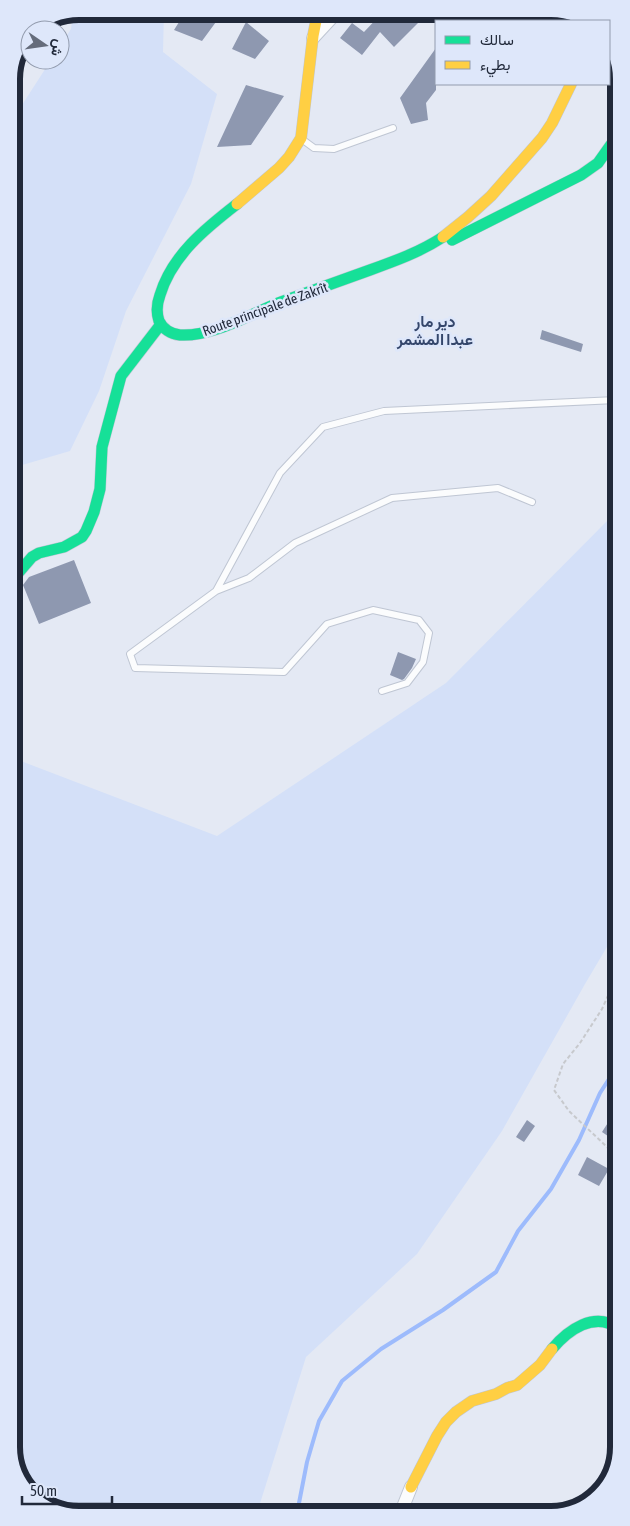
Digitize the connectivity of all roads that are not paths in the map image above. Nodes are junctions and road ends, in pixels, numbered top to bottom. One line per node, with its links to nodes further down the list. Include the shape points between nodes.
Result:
1 (316, 20): 3 (street)
2 (330, 20): 3 (street)
3 (313, 38): 6 (street)
4 (571, 85): 8 (street, Route principale de Zakrît, via 544,136 497,192)
5 (393, 128): 6 (lane, via 334,149 314,148)
6 (301, 138): 9 (street, via 272,175 181,254 161,292 157,313)
7 (610, 147): 8 (street, via 598,163 581,175 454,240)
8 (431, 244): 9 (street, Route principale de Zakrît, via 386,264 196,334 175,334)
9 (161, 324): 12 (street, via 121,376 102,447 100,489 86,531 64,547 32,557)
10 (610, 400): 13 (lane, via 384,412 323,427 280,473)
11 (532, 502): 13 (lane, via 498,488 392,498 295,543 249,578)
12 (20, 571)
13 (216, 591): 14 (lane, via 130,654 135,668 284,672 327,624 373,610 419,620 430,633 423,662 407,683)
14 (382, 691)
15 (610, 1323): 16 (street, via 586,1323 570,1331 517,1385 472,1401 456,1412 446,1422)
16 (411, 1487): 17 (street)
17 (403, 1506)

